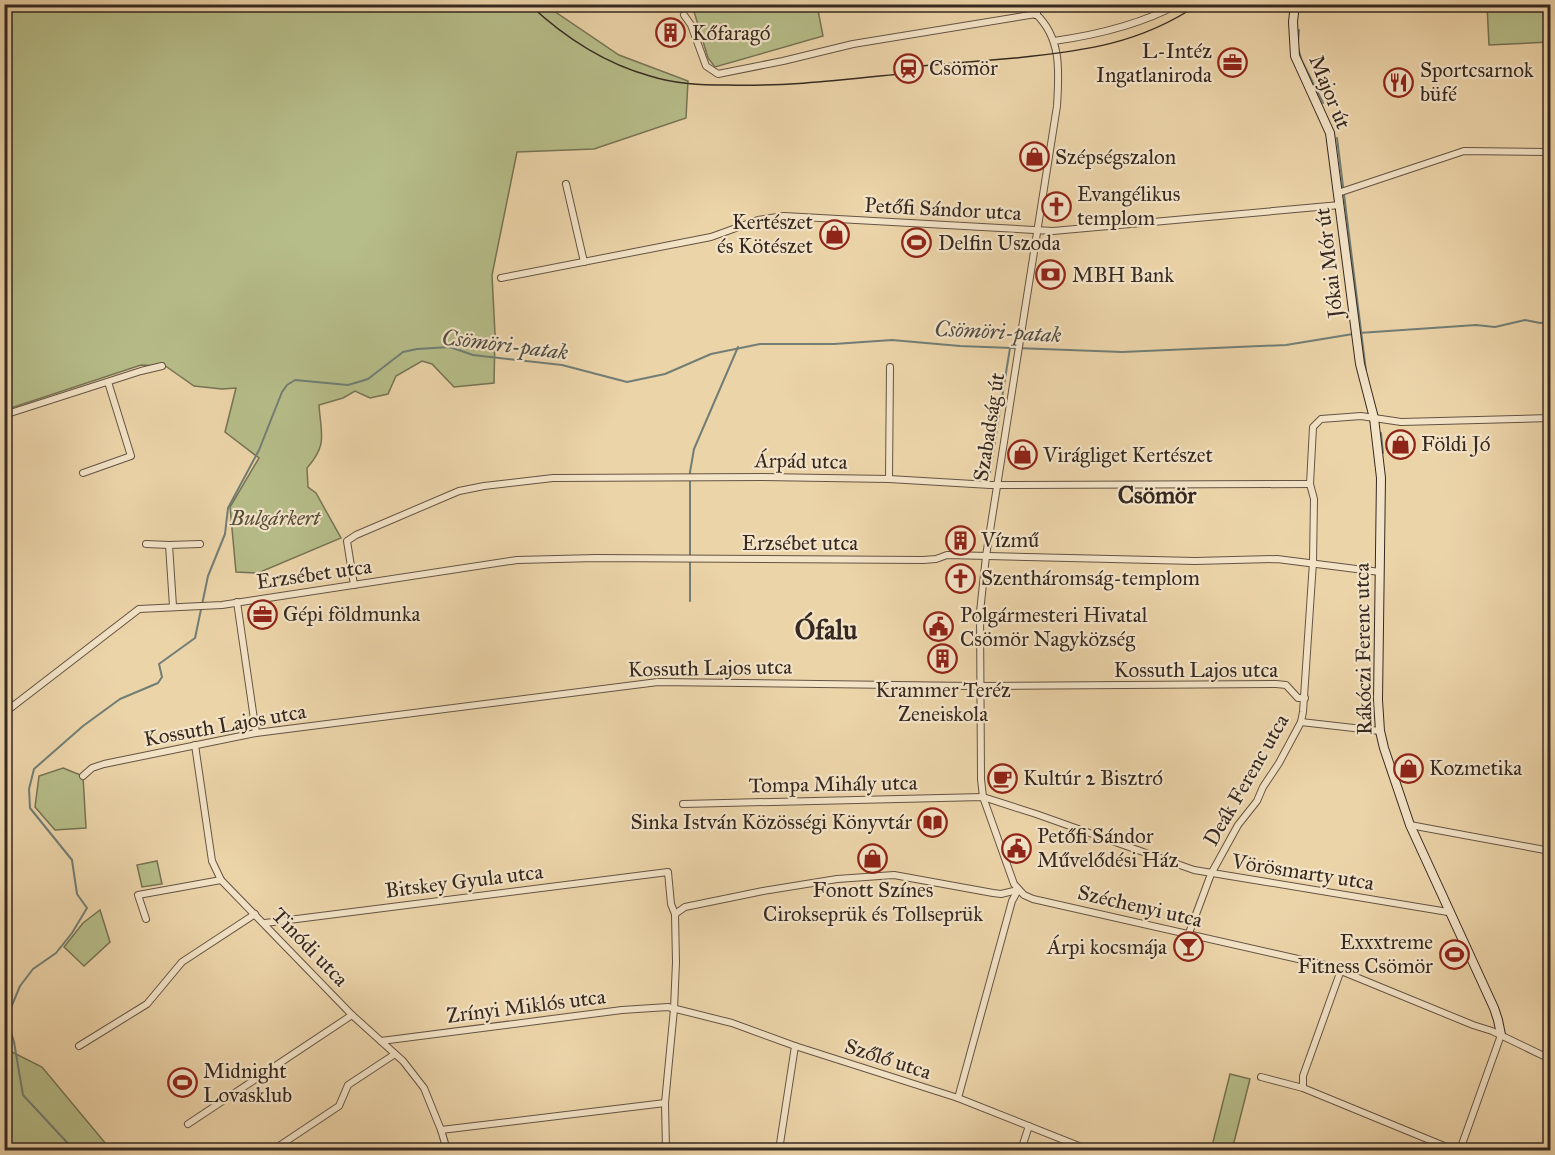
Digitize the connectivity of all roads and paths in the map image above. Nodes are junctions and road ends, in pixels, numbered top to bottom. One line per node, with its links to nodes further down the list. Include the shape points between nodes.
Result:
1 (1178, 4): 6 (street, via 1090,36)
2 (1295, 4): 9 (street, Major út, via 1295,56 1330,133)
3 (1023, 5): 4 (street, Szabadság út)
4 (1036, 14): 5 (street, via 853,44 718,74 706,66); 6 (street, Szabadság út)
5 (684, 15)
6 (1054, 41): 11 (street, Szabadság út, via 1059,60 1057,106)
7 (1551, 152): 9 (street, via 1464,151)
8 (567, 184): 12 (street)
9 (1343, 192): 10 (street, Jókai Mór út)
10 (1340, 205): 11 (street, Petőfi Sándor utca); 18 (street, Jókai Mór út, via 1355,333)
11 (1038, 231): 12 (street, Petőfi Sándor utca, via 784,216 758,220 711,237); 23 (street, Szabadság út)
12 (584, 262): 13 (street, Petőfi Sándor utca)
13 (501, 278)
14 (162, 366): 16 (street)
15 (890, 367): 21 (street)
16 (108, 382): 17 (street); 20 (street, via 131,456)
17 (4, 415)
18 (1374, 418): 19 (street, via 1401,422); 22 (street, Deák Ferenc utca, via 1331,418 1315,424 1311,430); 29 (street, Rákóczi Ferenc utca, via 1381,478)
19 (1551, 418)
20 (82, 473)
21 (889, 479): 23 (street, Árpád utca); 30 (street, Árpád utca, via 553,478 484,486 459,491 347,541)
22 (1310, 484): 23 (street, Árpád utca); 28 (street, Deák Ferenc utca, via 1314,499)
23 (998, 485): 27 (street, Szabadság út)
24 (146, 544): 26 (street)
25 (200, 544): 26 (street)
26 (169, 545): 32 (street)
27 (986, 556): 28 (street, Erzsébet utca); 30 (street, Erzsébet utca, via 947,555 923,560 517,560); 33 (street, Szabadság út)
28 (1313, 562): 29 (street, Erzsébet utca); 34 (street, Deák Ferenc utca)
29 (1380, 572): 39 (street, Rákóczi Ferenc utca)
30 (354, 585): 31 (street, Erzsébet utca)
31 (237, 602): 32 (street, Erzsébet utca); 40 (street)
32 (173, 606): 36 (street, Erzsébet utca, via 139,609)
33 (979, 685): 34 (street, Kossuth Lajos utca, via 1276,684 1286,685 1298,698); 40 (street, Kossuth Lajos utca, via 658,682); 43 (street, Szabadság út)
34 (1305, 699): 38 (street, Deák Ferenc utca)
35 (4, 700): 36 (street)
36 (11, 707): 37 (street, Erzsébet utca)
37 (4, 713)
38 (1301, 722): 39 (street); 47 (street, Deák Ferenc utca, via 1280,763)
39 (1380, 731): 45 (street, Rákóczi Ferenc utca)
40 (256, 733): 41 (street, Kossuth Lajos utca)
41 (195, 745): 42 (street, Kossuth Lajos utca, via 104,764); 48 (street, Tinódi utca, via 212,861)
42 (83, 776)
43 (983, 797): 44 (street, Tompa Mihály utca); 47 (street, Vörösmarty utca); 49 (street, Szabadság út)
44 (683, 804)
45 (1410, 825): 46 (street); 50 (street, Rákóczi Ferenc utca)
46 (1551, 851)
47 (1210, 874): 50 (street, Vörösmarty utca); 55 (street, Deák Ferenc utca)
48 (221, 880): 51 (street, Tinódi utca); 53 (street, via 138,895)
49 (1018, 890): 52 (street, Széchenyi utca, via 1001,894 894,875 868,876 763,891 685,907); 55 (street, Széchenyi utca, via 1033,899); 67 (street)
50 (1449, 912): 59 (street, Rákóczi Ferenc utca, via 1494,1008)
51 (255, 914): 54 (street, Tinódi utca); 61 (street, via 182,962 147,1004)
52 (675, 914): 54 (street, Bitskey Gyula utca, via 668,872); 57 (street)
53 (146, 918)
54 (265, 923): 58 (street, Tinódi utca)
55 (1189, 933): 56 (street, Széchenyi utca)
56 (1341, 970): 59 (street, Széchenyi utca); 66 (street, via 1303,1076)
57 (674, 1009): 60 (street, Zrínyi Miklós utca, via 622,1010); 62 (street, Szőlő utca, via 732,1023); 68 (street)
58 (352, 1015): 60 (street, Tinódi utca); 69 (street)
59 (1501, 1035): 64 (street, Széchenyi utca); 79 (street)
60 (381, 1041): 63 (street, Tinódi utca)
61 (79, 1046)
62 (795, 1046): 67 (street, Szőlő utca); 75 (street)
63 (395, 1054): 71 (street, Tinódi utca, via 424,1088); 72 (street, via 348,1085 339,1106)
64 (1551, 1059)
65 (1261, 1077): 66 (street)
66 (1303, 1088): 78 (street)
67 (958, 1098): 70 (street, Szőlő utca)
68 (665, 1103): 71 (street); 74 (street)
69 (188, 1124)
70 (1029, 1126): 76 (street); 77 (street, Szőlő utca)
71 (441, 1130): 73 (street, Tinódi utca)
72 (273, 1150)
73 (447, 1150)
74 (666, 1150)
75 (779, 1150)
76 (1021, 1150)
77 (1089, 1150)
78 (1454, 1150)
79 (1460, 1150)

